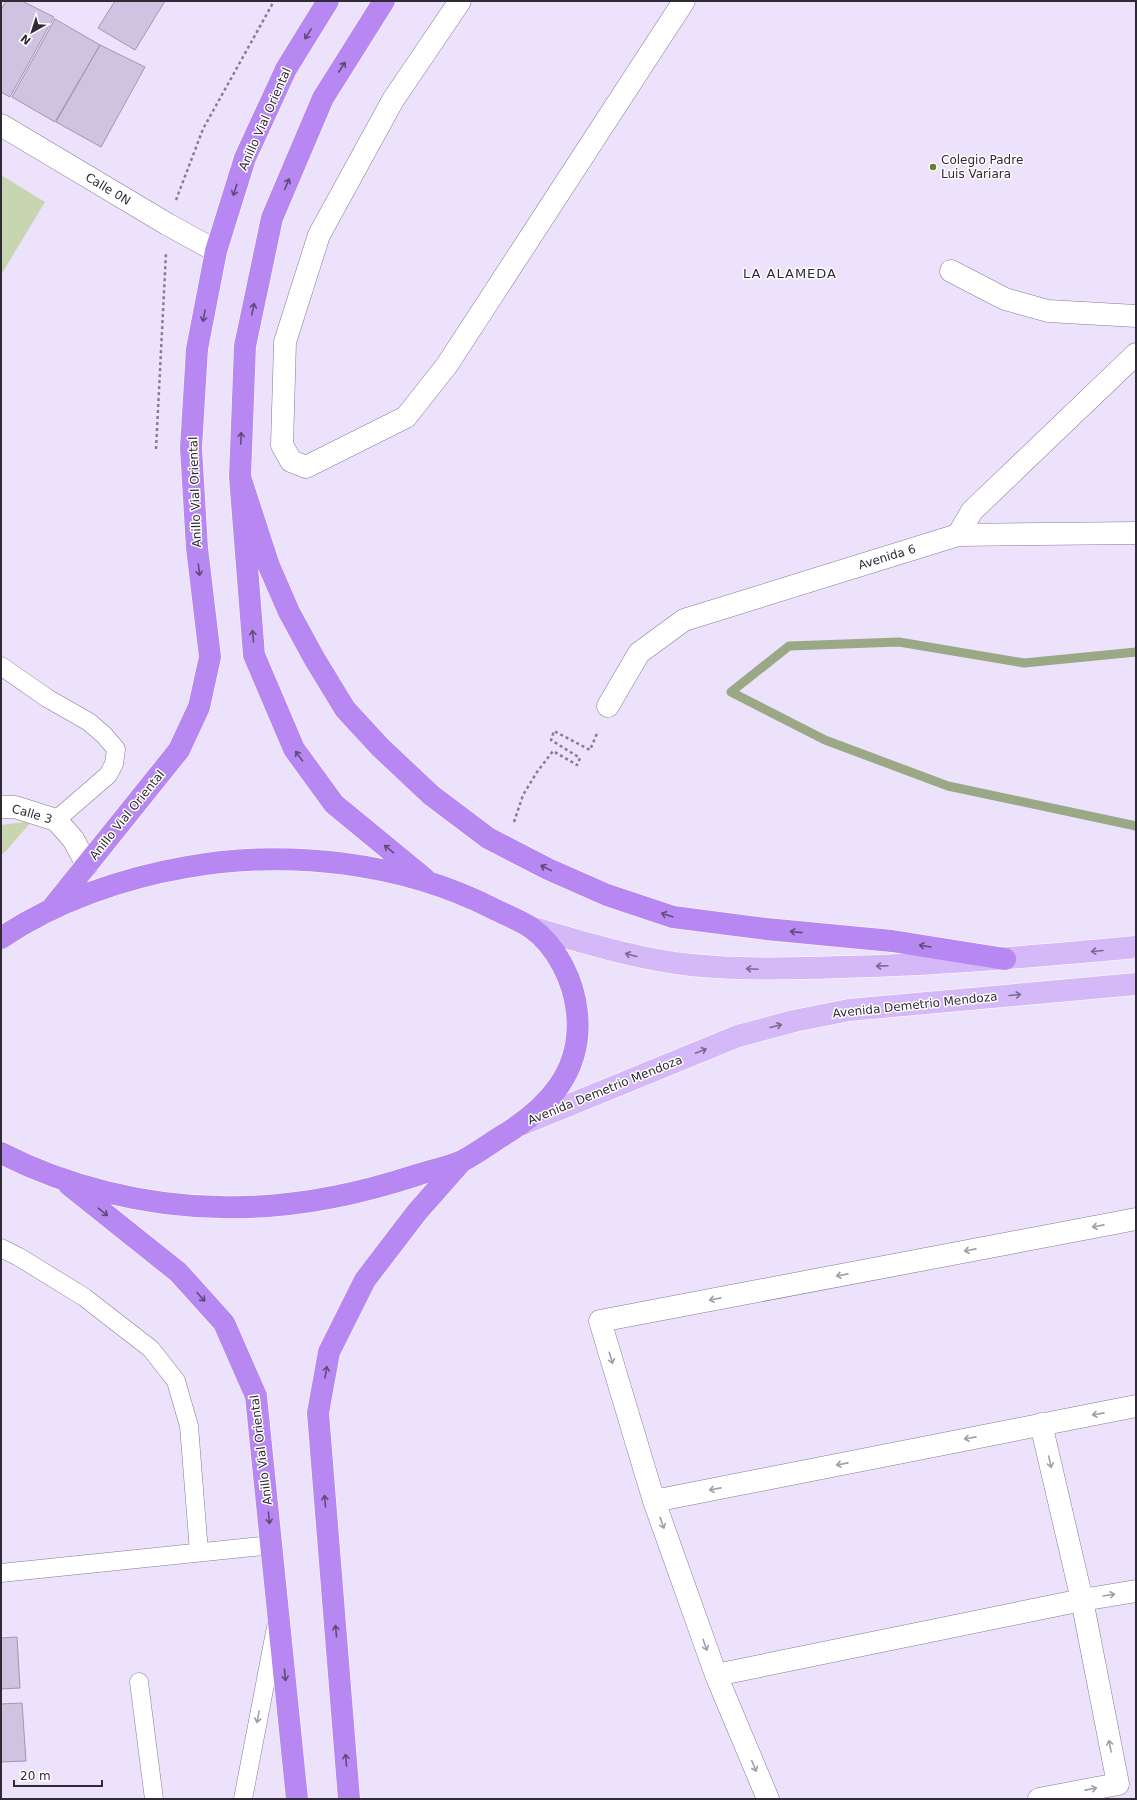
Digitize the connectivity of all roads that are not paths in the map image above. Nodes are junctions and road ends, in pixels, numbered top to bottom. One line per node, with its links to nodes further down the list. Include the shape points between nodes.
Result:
1 (328, 1): 6 (highway, Anillo Vial Oriental, one-way to 6, via 286,69 245,158)
2 (384, 1): 10 (highway, one-way to 2, via 245,346 272,218 323,98)
3 (460, 1): 4 (street, via 393,100 320,234 285,342 282,445 291,461 306,467 406,417 447,365)
4 (684, 1)
5 (1, 126): 6 (street, Calle 0N)
6 (216, 251): 17 (highway, Anillo Vial Oriental, one-way to 17, via 197,349 191,448 197,548 210,657 206,679 199,707 180,750)
7 (951, 271): 8 (street, via 1005,300 1048,311)
8 (1136, 316)
9 (1136, 354): 12 (street, via 972,511)
10 (240, 477): 18 (highway, one-way to 10, via 334,804 294,749 254,655); 23 (highway, one-way to 10, via 892,942 673,917 607,895 548,869 488,838 431,796 380,748 346,709 289,612 269,566)
11 (1136, 533): 12 (street, Avenida 6)
12 (958, 535): 14 (street, Avenida 6, via 684,620 639,653)
13 (1, 666): 16 (lane, via 47,698 89,722 116,749 114,764 108,776)
14 (608, 706)
15 (1, 807): 16 (street, Calle 3, via 15,806)
16 (56, 820): 17 (street, Calle 3, via 73,839)
17 (87, 865): 19 (highway, Anillo Vial Oriental)
18 (430, 883): 19 (highway, via 383,871 334,863 237,860 189,866 142,877 95,891); 20 (highway, via 480,902)
19 (50, 910): 21 (highway)
20 (530, 927): 23 (main road, one-way to 20, via 756,970 691,965 636,957); 25 (highway, via 548,944 563,966 573,990 578,1015 576,1041 570,1066 558,1089 542,1108)
21 (1, 938)
22 (1136, 947): 23 (main road, one-way to 23)
23 (1005, 959)
24 (1136, 984): 25 (main road, Avenida Demetrio Mendoza, one-way to 24, via 738,1036 794,1021 849,1010)
25 (522, 1124): 27 (highway)
26 (1, 1153): 28 (highway)
27 (463, 1160): 28 (highway, via 377,1188 325,1200 272,1207 219,1208 165,1203 113,1193); 45 (highway, one-way to 27, via 318,1413 329,1352 365,1280 417,1212)
28 (62, 1179): 34 (highway, Anillo Vial Oriental, one-way to 34, via 178,1272 224,1323 256,1396)
29 (1136, 1219): 33 (street, one-way to 33, via 600,1321)
30 (1, 1248): 35 (lane, via 19,1256 84,1297 151,1349 176,1381 189,1426)
31 (1136, 1406): 32 (street, one-way to 32)
32 (1041, 1424): 33 (street, one-way to 33); 38 (street, one-way to 38)
33 (654, 1501): 40 (street, one-way to 40)
34 (272, 1545): 35 (lane); 39 (highway, Anillo Vial Oriental)
35 (199, 1552): 36 (lane)
36 (1, 1573)
37 (1136, 1591): 38 (street, one-way to 37)
38 (1082, 1600): 40 (street); 47 (street, one-way to 38, via 1118,1784)
39 (279, 1610): 43 (lane, one-way to 43); 44 (highway, Anillo Vial Oriental, one-way to 44)
40 (716, 1675): 46 (street, one-way to 46)
41 (140, 1682): 42 (lane)
42 (154, 1799)
43 (243, 1799)
44 (297, 1799)
45 (349, 1799)
46 (768, 1799)
47 (1039, 1799)

